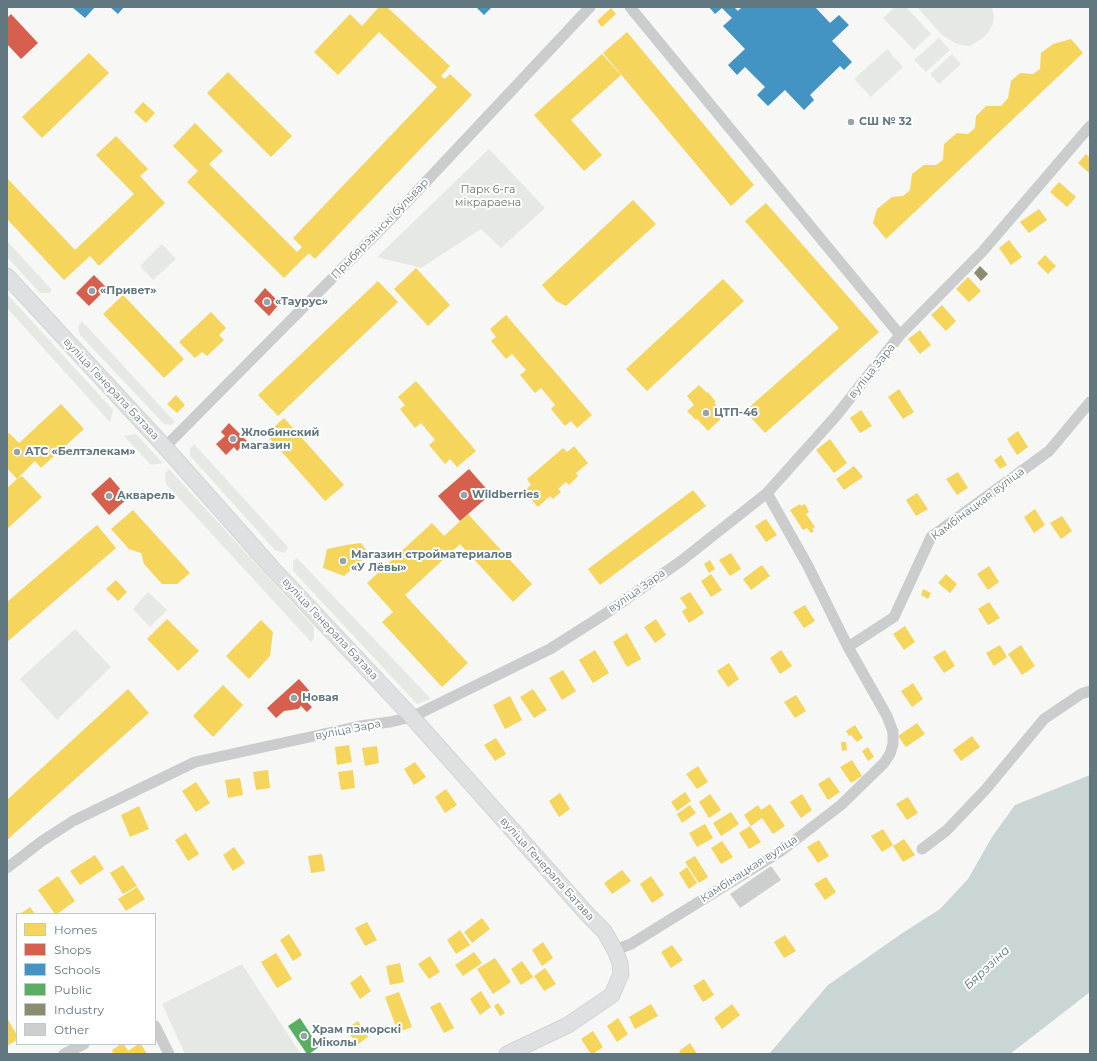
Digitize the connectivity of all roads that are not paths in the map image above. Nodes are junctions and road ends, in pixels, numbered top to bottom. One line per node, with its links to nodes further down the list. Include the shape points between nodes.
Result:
1 (590, 7): 7 (street, Прыбярэзінскі бульвар, via 391,219)
2 (630, 7): 5 (street)
3 (1090, 126): 5 (street, вуліца Зара, via 982,252)
4 (7, 276): 7 (street, вуліца Генерала Батава)
5 (900, 335): 8 (street, вуліца Зара, via 836,416)
6 (1090, 402): 9 (street, Камбінацкая вуліца, via 1049,451 931,537 894,617)
7 (165, 447): 11 (street, вуліца Генерала Батава, via 273,569)
8 (767, 493): 9 (street, Камбінацкая вуліца, via 808,566); 11 (street, вуліца Зара, via 681,561 587,626 550,649)
9 (848, 648): 14 (street, Камбінацкая вуліца, via 893,732 890,754 884,763 841,805 781,851 631,944)
10 (1090, 691): 12 (street, via 1081,694 1044,719 946,832)
11 (412, 717): 13 (street, вуліца Зара, via 195,762 73,821 42,840); 14 (street, вуліца Генерала Батава, via 604,931)
12 (922, 849)
13 (7, 868)
14 (615, 950): 19 (street, вуліца Генерала Батава, via 621,974 612,995 568,1025)
15 (156, 1028): 18 (street)
16 (82, 1045): 17 (street)
17 (64, 1054)
18 (169, 1054)
19 (507, 1054)

